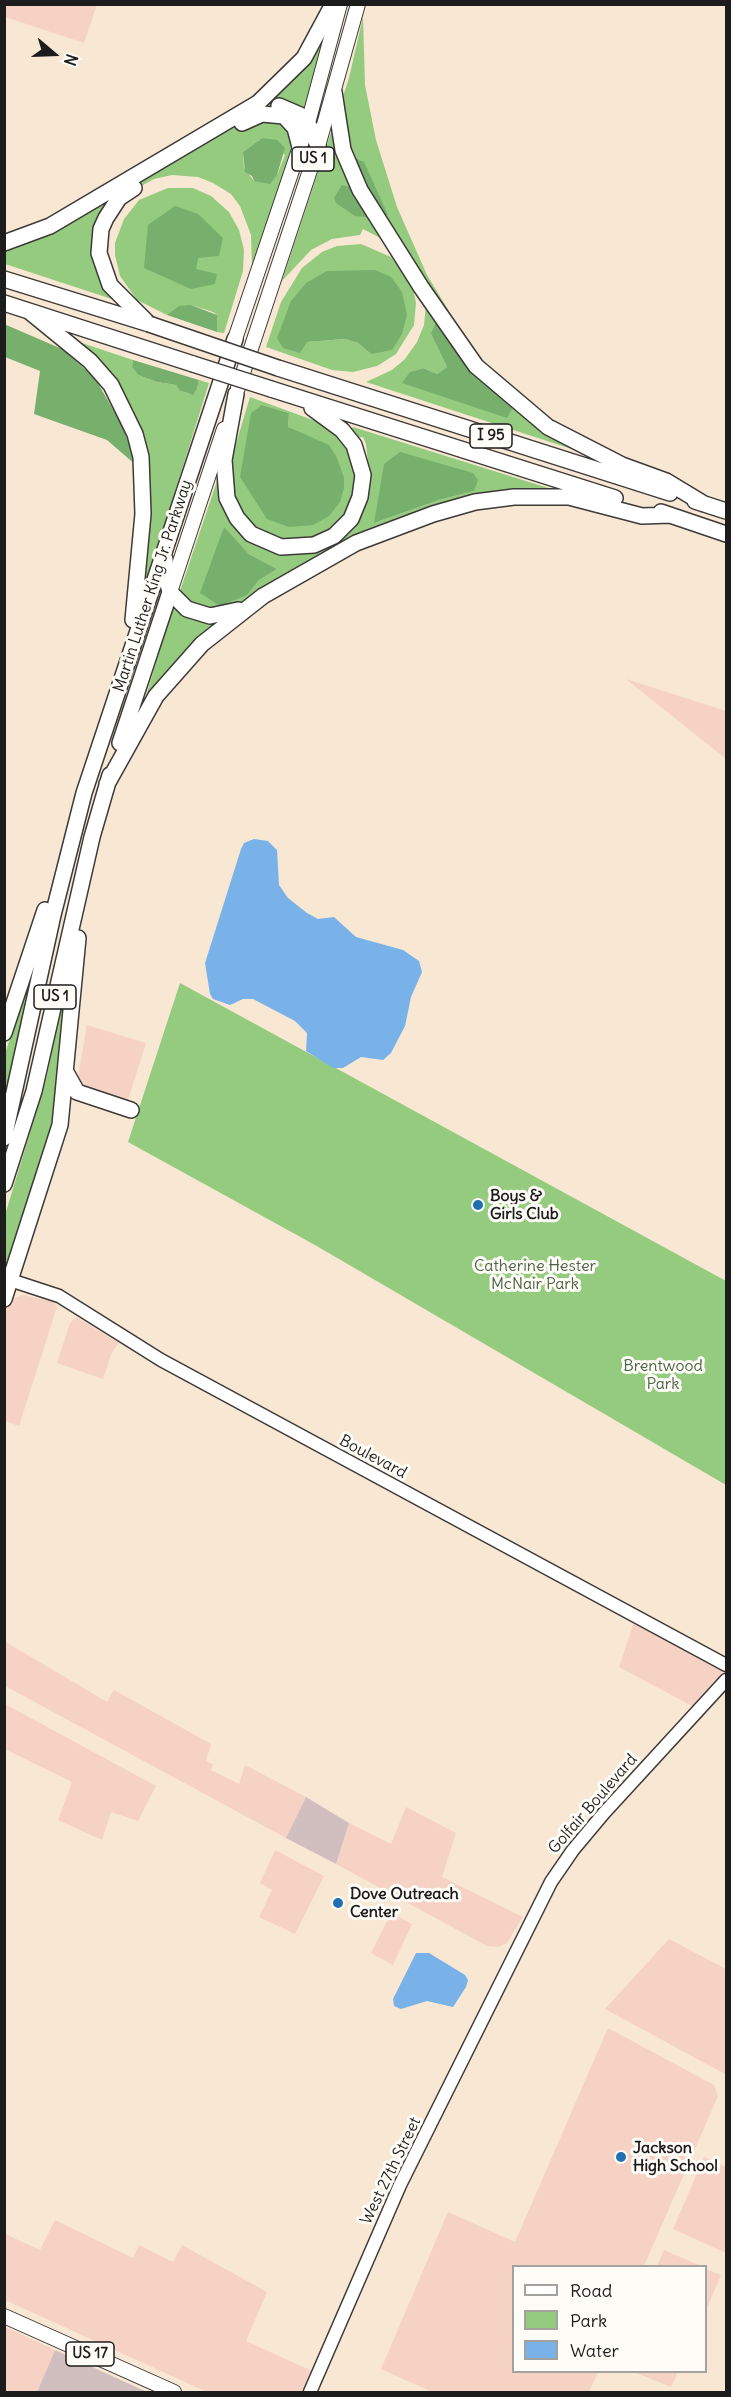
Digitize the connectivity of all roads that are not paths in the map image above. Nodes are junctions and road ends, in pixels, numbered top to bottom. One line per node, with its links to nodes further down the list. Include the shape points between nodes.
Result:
1 (333, 4): 5 (highway, via 304,58)
2 (340, 4): 6 (main road, Martin Luther King Jr. Parkway / US 1)
3 (358, 4): 4 (main road, Martin Luther King Jr. Parkway / US 1)
4 (333, 92): 7 (main road, Martin Luther King Jr. Parkway / US 1); 17 (highway, via 343,150 360,190 420,287 477,366 548,427 622,465 666,481)
5 (258, 103): 6 (highway, via 285,107); 9 (highway, via 50,226)
6 (308, 123): 7 (highway); 8 (main road, Martin Luther King Jr. Parkway / US 1)
7 (318, 146): 15 (main road, Martin Luther King Jr. Parkway / US 1)
8 (300, 147): 13 (highway, via 290,121 284,116 262,114 118,198 101,229 102,266 110,285); 14 (main road, Martin Luther King Jr. Parkway / US 1)
9 (4, 243)
10 (4, 279): 13 (highway, I 95)
11 (4, 303): 12 (highway, I 95)
12 (30, 312): 16 (highway, I 95, bridge); 24 (highway, via 90,361 111,385 135,434 141,457 143,514)
13 (149, 324): 17 (highway, I 95, bridge)
14 (235, 339): 21 (highway, Martin Luther King Jr. Parkway / US 1)
15 (236, 394): 16 (highway, via 224,460 227,498 251,534 291,548 315,545 343,528 356,508 363,475 359,454 348,436); 22 (main road, Martin Luther King Jr. Parkway / US 1)
16 (300, 399): 19 (highway, I 95)
17 (704, 504): 18 (highway, I 95)
18 (726, 511)
19 (670, 515): 20 (highway, I 95); 23 (highway, via 642,516 598,503 551,496 475,502 366,538)
20 (726, 534)
21 (167, 541): 22 (highway, via 166,576); 24 (highway, Martin Luther King Jr. Parkway / US 1)
22 (170, 592): 23 (highway, via 187,609 210,616 242,608); 25 (highway, Martin Luther King Jr. Parkway / US 1)
23 (263, 596): 25 (highway, via 202,644 170,678 146,710)
24 (126, 663): 26 (highway, Martin Luther King Jr. Parkway / US 1)
25 (107, 784): 27 (highway, Martin Luther King Jr. Parkway / US 1)
26 (75, 828): 28 (highway); 31 (highway, Martin Luther King Jr. Parkway / US 1)
27 (92, 837): 29 (highway, via 73,971); 32 (highway, Martin Luther King Jr. Parkway / US 1, via 34,1091)
28 (4, 1033)
29 (66, 1071): 30 (highway, via 77,1092); 33 (highway, via 56,1143)
30 (131, 1110)
31 (4, 1138)
32 (4, 1184)
33 (8, 1279): 34 (highway); 35 (main road, Boulevard, via 59,1296 121,1337 223,1395)
34 (4, 1299)
35 (726, 1665)
36 (726, 1680): 37 (main road, Golfair Boulevard, via 573,1850 537,1907)
37 (508, 1966): 40 (main road, West 27th Street, via 400,2185)
38 (4, 2316): 39 (main road, US 17)
39 (174, 2392)
40 (310, 2392)

